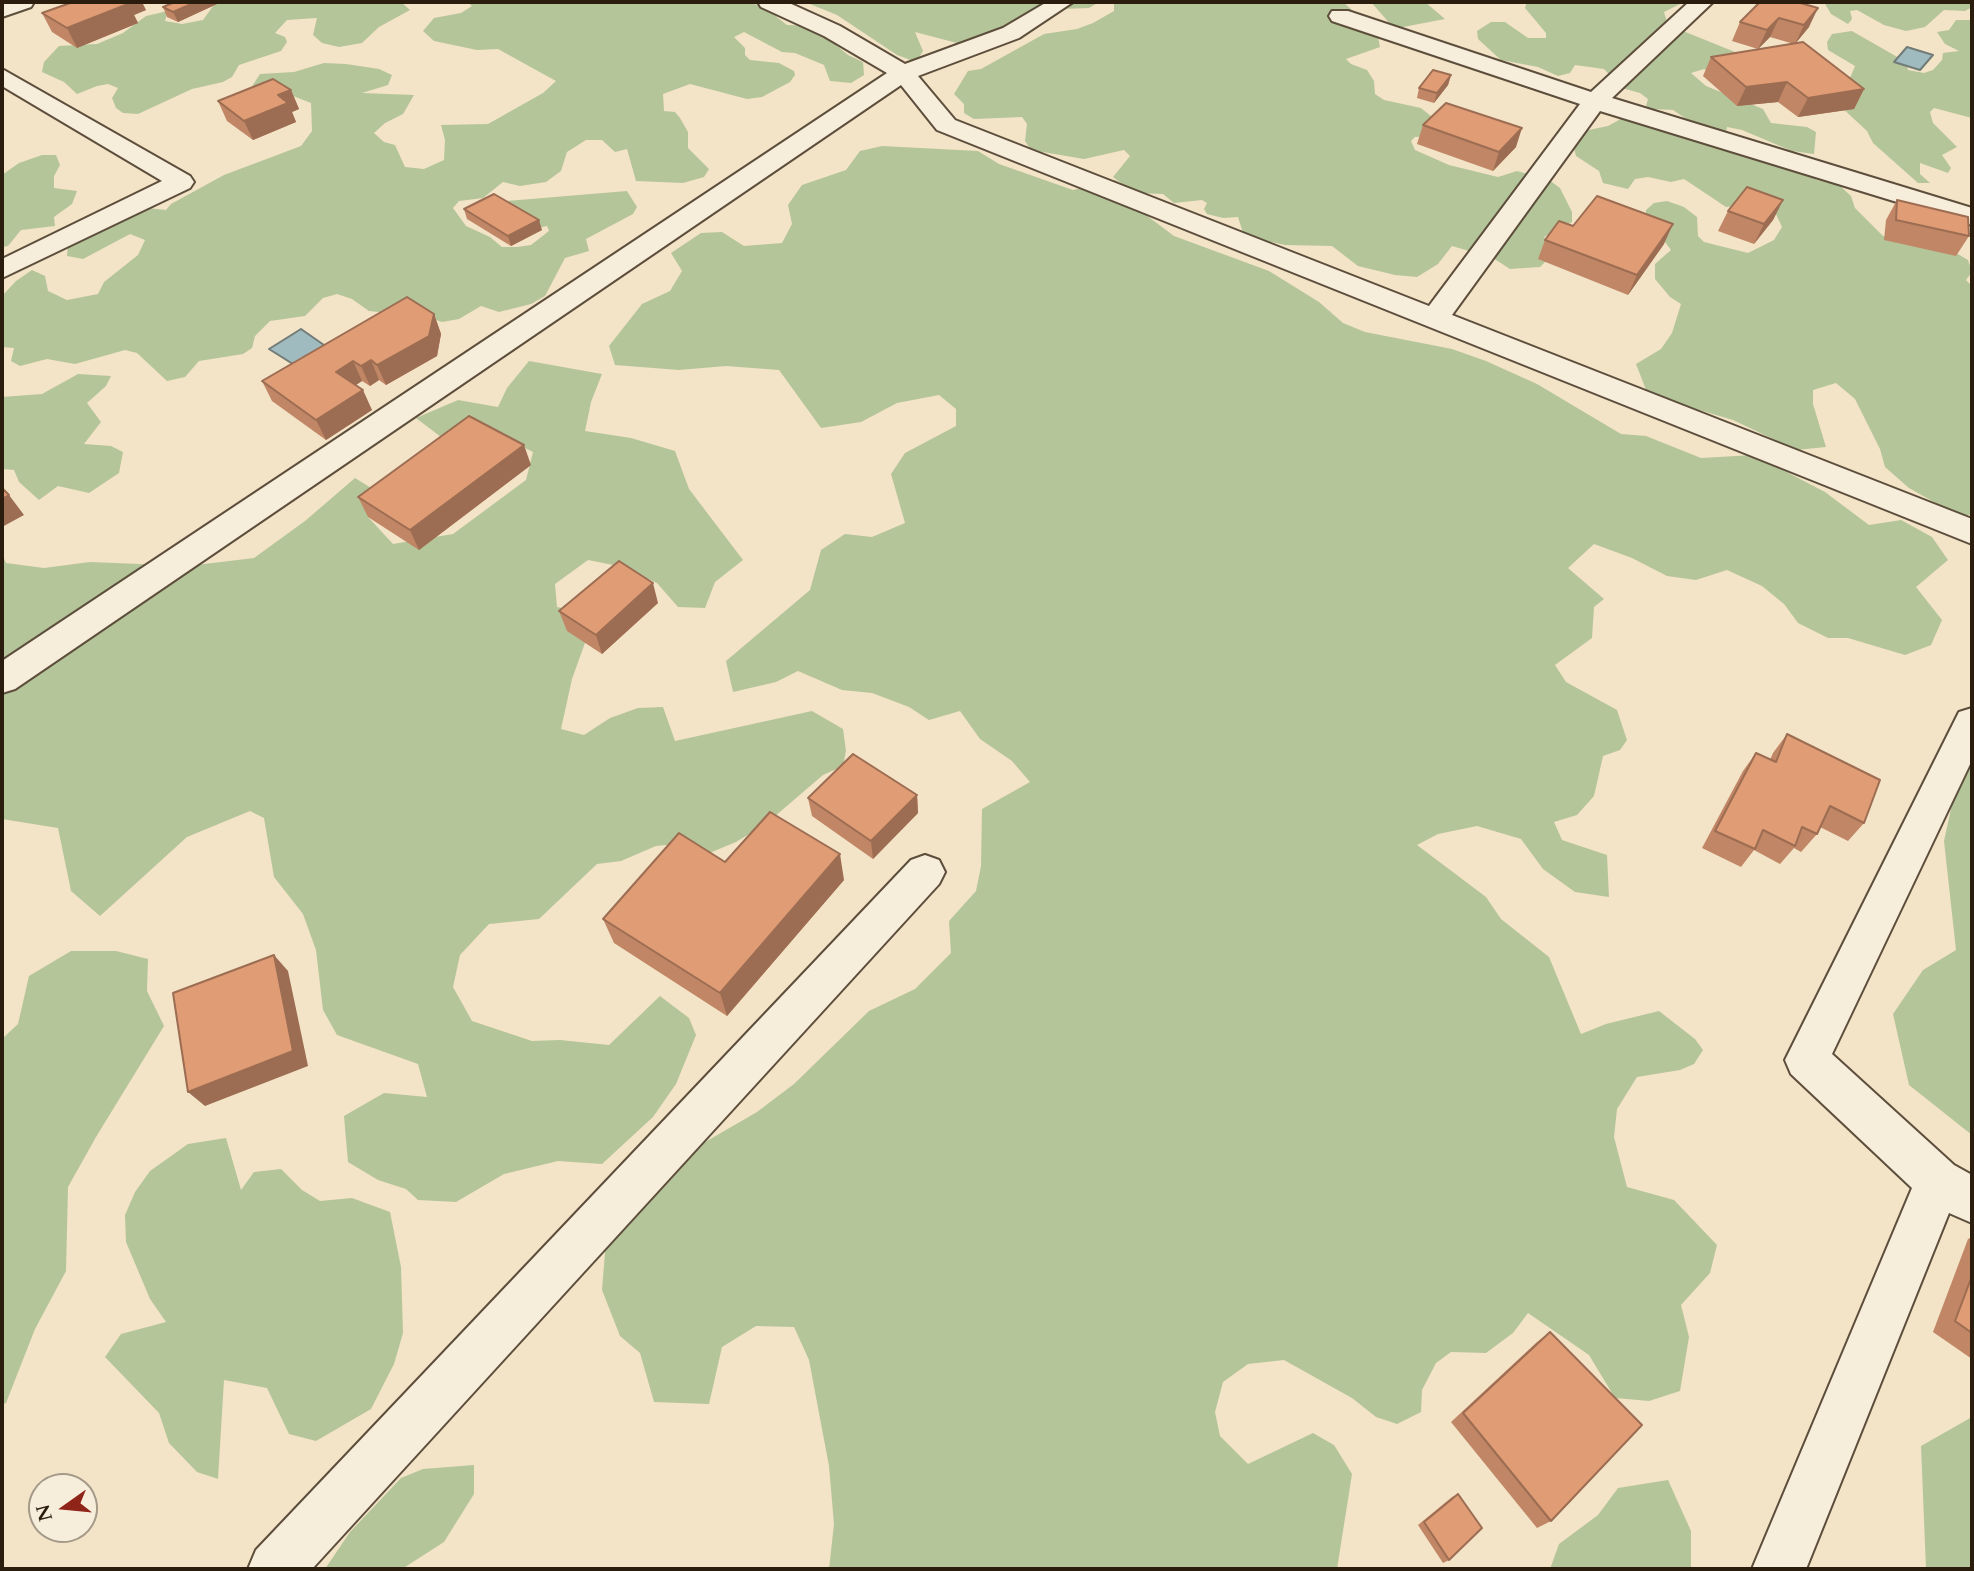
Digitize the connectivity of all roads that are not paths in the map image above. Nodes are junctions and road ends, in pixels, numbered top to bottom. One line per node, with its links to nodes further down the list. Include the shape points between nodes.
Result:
1 (23, 2): 5 (street)
2 (769, 2): 7 (street, via 832,31)
3 (1062, 2): 7 (street, via 1011,33)
4 (1702, 2): 9 (street)
5 (2, 10)
6 (1340, 16): 9 (street)
7 (903, 73): 12 (street, via 946,125); 14 (street)
8 (2, 76): 11 (street, via 181,182)
9 (1595, 101): 10 (street); 12 (street)
10 (1972, 218)
11 (2, 270)
12 (1434, 318): 13 (street)
13 (1972, 533)
14 (2, 679)
15 (1972, 722): 17 (street, via 1807,1060)
16 (925, 872): 18 (street)
17 (1955, 1190): 19 (street)
18 (275, 1569)
19 (1779, 1569)

